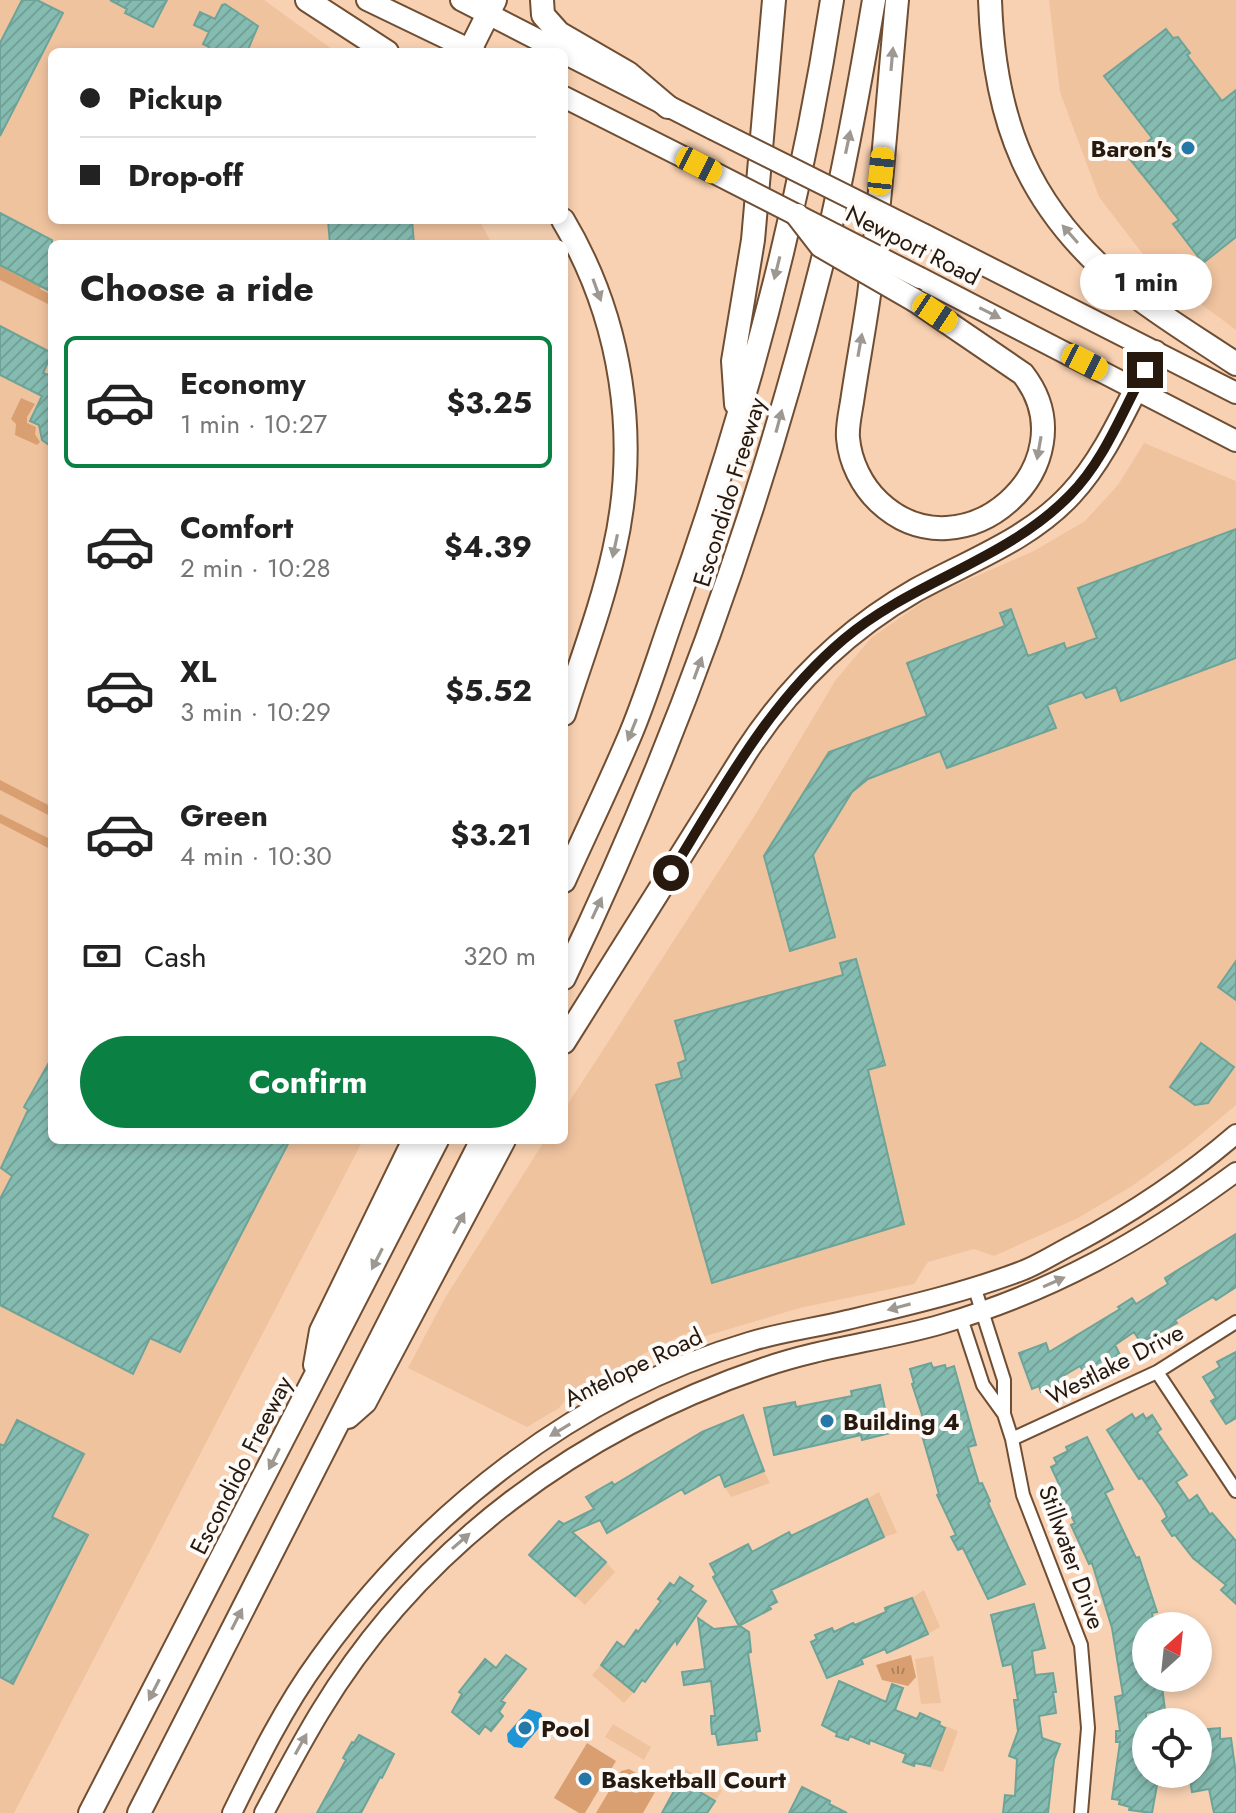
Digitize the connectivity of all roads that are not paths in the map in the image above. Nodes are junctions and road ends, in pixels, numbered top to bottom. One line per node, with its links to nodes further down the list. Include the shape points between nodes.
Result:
1 (307, 0): 11 (highway)
2 (367, 0): 12 (main road)
3 (461, 0): 10 (main road, Newport Road)
4 (542, 0): 17 (highway, via 543,15 559,33 628,73)
5 (774, 0): 24 (highway, via 753,240 733,361)
6 (832, 0): 24 (highway, Escondido Freeway, one-way to 24, via 809,134)
7 (874, 0): 28 (highway, Escondido Freeway, one-way to 7, via 682,709 772,447 822,265)
8 (897, 0): 18 (highway, one-way to 8, bridge, via 821,246 916,301 1023,374 1040,414 1039,450 1025,485 997,512 963,526 910,521 871,494 848,443 869,297)
9 (990, 0): 21 (highway, one-way to 9, via 1126,288 1086,253 1050,209 1008,125 995,73)
10 (492, 7): 13 (highway); 14 (main road, Newport Road)
11 (381, 48)
12 (466, 48)
13 (473, 48)
14 (557, 48)
15 (568, 55): 17 (main road, Newport Road)
16 (568, 99): 18 (main road, Newport Road, bridge)
17 (668, 107): 20 (main road, Newport Road, bridge)
18 (797, 215): 22 (main road, Newport Road, one-way to 22, bridge)
19 (565, 224): 26 (highway, one-way to 26, via 588,266 613,343 626,442 614,552)
20 (1155, 352): 22 (highway); 23 (main road, Newport Road)
21 (1236, 364)
22 (1135, 388): 25 (main road, Newport Road); 29 (highway, via 1101,453 1055,509 996,549 884,609 792,689 746,752)
23 (1236, 393)
24 (737, 423): 27 (highway, Escondido Freeway, one-way to 27, via 632,731)
25 (1236, 441)
26 (568, 701)
27 (568, 872)
28 (568, 969)
29 (568, 1036)
30 (1236, 1134): 36 (main road, Antelope Road, via 1198,1167 1101,1229 1026,1269)
31 (412, 1144): 41 (highway, via 321,1331)
32 (435, 1144): 41 (highway, Escondido Freeway, one-way to 41)
33 (480, 1144): 43 (highway)
34 (502, 1144): 43 (highway, one-way to 34, via 365,1402)
35 (1236, 1172): 37 (main road, Antelope Road, one-way to 35, via 1087,1268)
36 (974, 1286): 37 (street, Stillwater Drive); 48 (main road, Antelope Road, one-way to 48, via 750,1342 678,1367 525,1453 418,1543 367,1598 287,1708)
37 (982, 1311): 38 (main road, Antelope Road); 42 (street, Stillwater Drive, via 1004,1380)
38 (961, 1318): 42 (street, Stillwater Drive, via 983,1385); 49 (main road, Antelope Road, one-way to 38, via 320,1710 408,1595 475,1528 557,1467 611,1434 709,1387 804,1355)
39 (1236, 1322): 40 (street, Westlake Drive)
40 (1157, 1372): 44 (street, Westlake Drive); 45 (street)
41 (310, 1390): 46 (highway, Escondido Freeway, one-way to 46)
42 (1004, 1414): 44 (street, Stillwater Drive)
43 (332, 1432): 47 (highway, one-way to 43)
44 (1012, 1439): 50 (street, Stillwater Drive, via 1023,1495 1081,1645 1088,1728)
45 (1236, 1491)
46 (90, 1813)
47 (139, 1813)
48 (232, 1813)
49 (264, 1813)
50 (1081, 1813)

